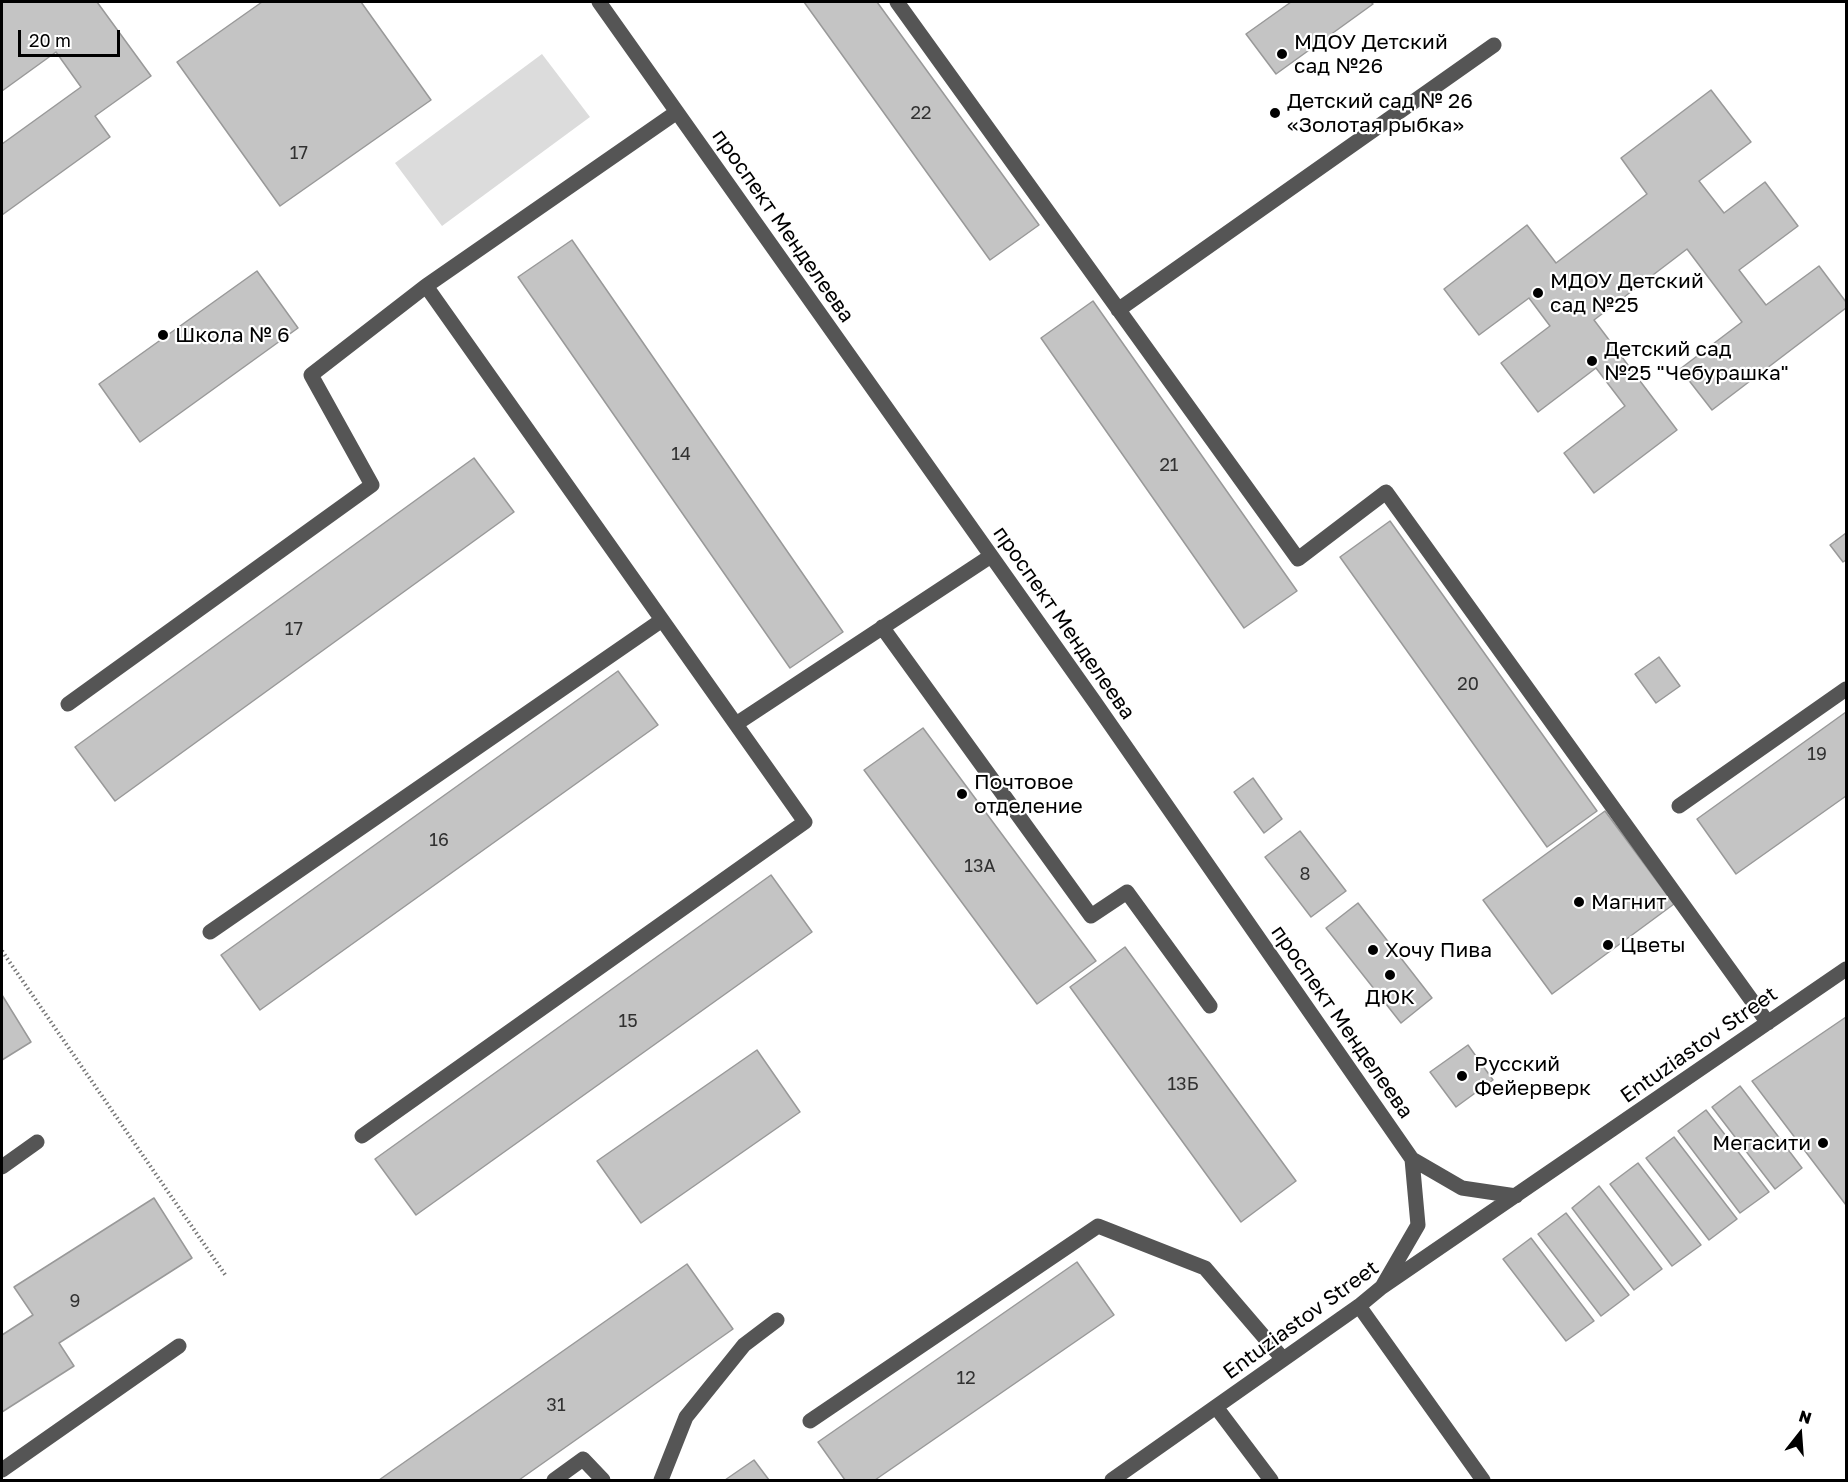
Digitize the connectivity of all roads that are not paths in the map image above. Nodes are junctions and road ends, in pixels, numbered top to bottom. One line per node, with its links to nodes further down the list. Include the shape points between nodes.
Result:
1 (598, 2): 4 (street, проспект Менделеева)
2 (897, 2): 6 (street)
3 (1494, 45): 6 (street)
4 (677, 112): 5 (street); 7 (street, проспект Менделеева)
5 (426, 286): 8 (street); 11 (street, via 311,375 372,485)
6 (1118, 310): 17 (street, via 1298,559 1386,492)
7 (991, 556): 9 (street); 20 (street, проспект Менделеева)
8 (662, 620): 12 (street); 14 (street)
9 (882, 627): 12 (street); 16 (street, via 1091,916 1127,891)
10 (1846, 689): 13 (street)
11 (68, 704)
12 (736, 724): 18 (street, via 805,822)
13 (1679, 806)
14 (210, 932)
15 (1846, 969): 17 (street, Entuziastov Street)
16 (1210, 1006)
17 (1768, 1023): 22 (street, Entuziastov Street)
18 (362, 1136)
19 (37, 1142): 21 (street)
20 (1412, 1159): 22 (street, via 1462,1188); 23 (street, проспект Менделеева, via 1418,1225)
21 (2, 1167)
22 (1516, 1196): 23 (street, Entuziastov Street)
23 (1382, 1287): 24 (street, Entuziastov Street)
24 (1359, 1306): 27 (street, Entuziastov Street); 31 (street)
25 (777, 1320): 34 (street, via 744,1345 686,1417)
26 (179, 1346): 30 (street)
27 (1284, 1359): 28 (street, Entuziastov Street); 29 (street, via 1204,1268 1098,1226)
28 (1216, 1407): 35 (street, Entuziastov Street); 36 (street)
29 (810, 1420)
30 (2, 1470)
31 (1479, 1479)
32 (554, 1480): 33 (street, via 583,1459)
33 (603, 1480)
34 (661, 1480)
35 (1112, 1480)
36 (1271, 1480)

